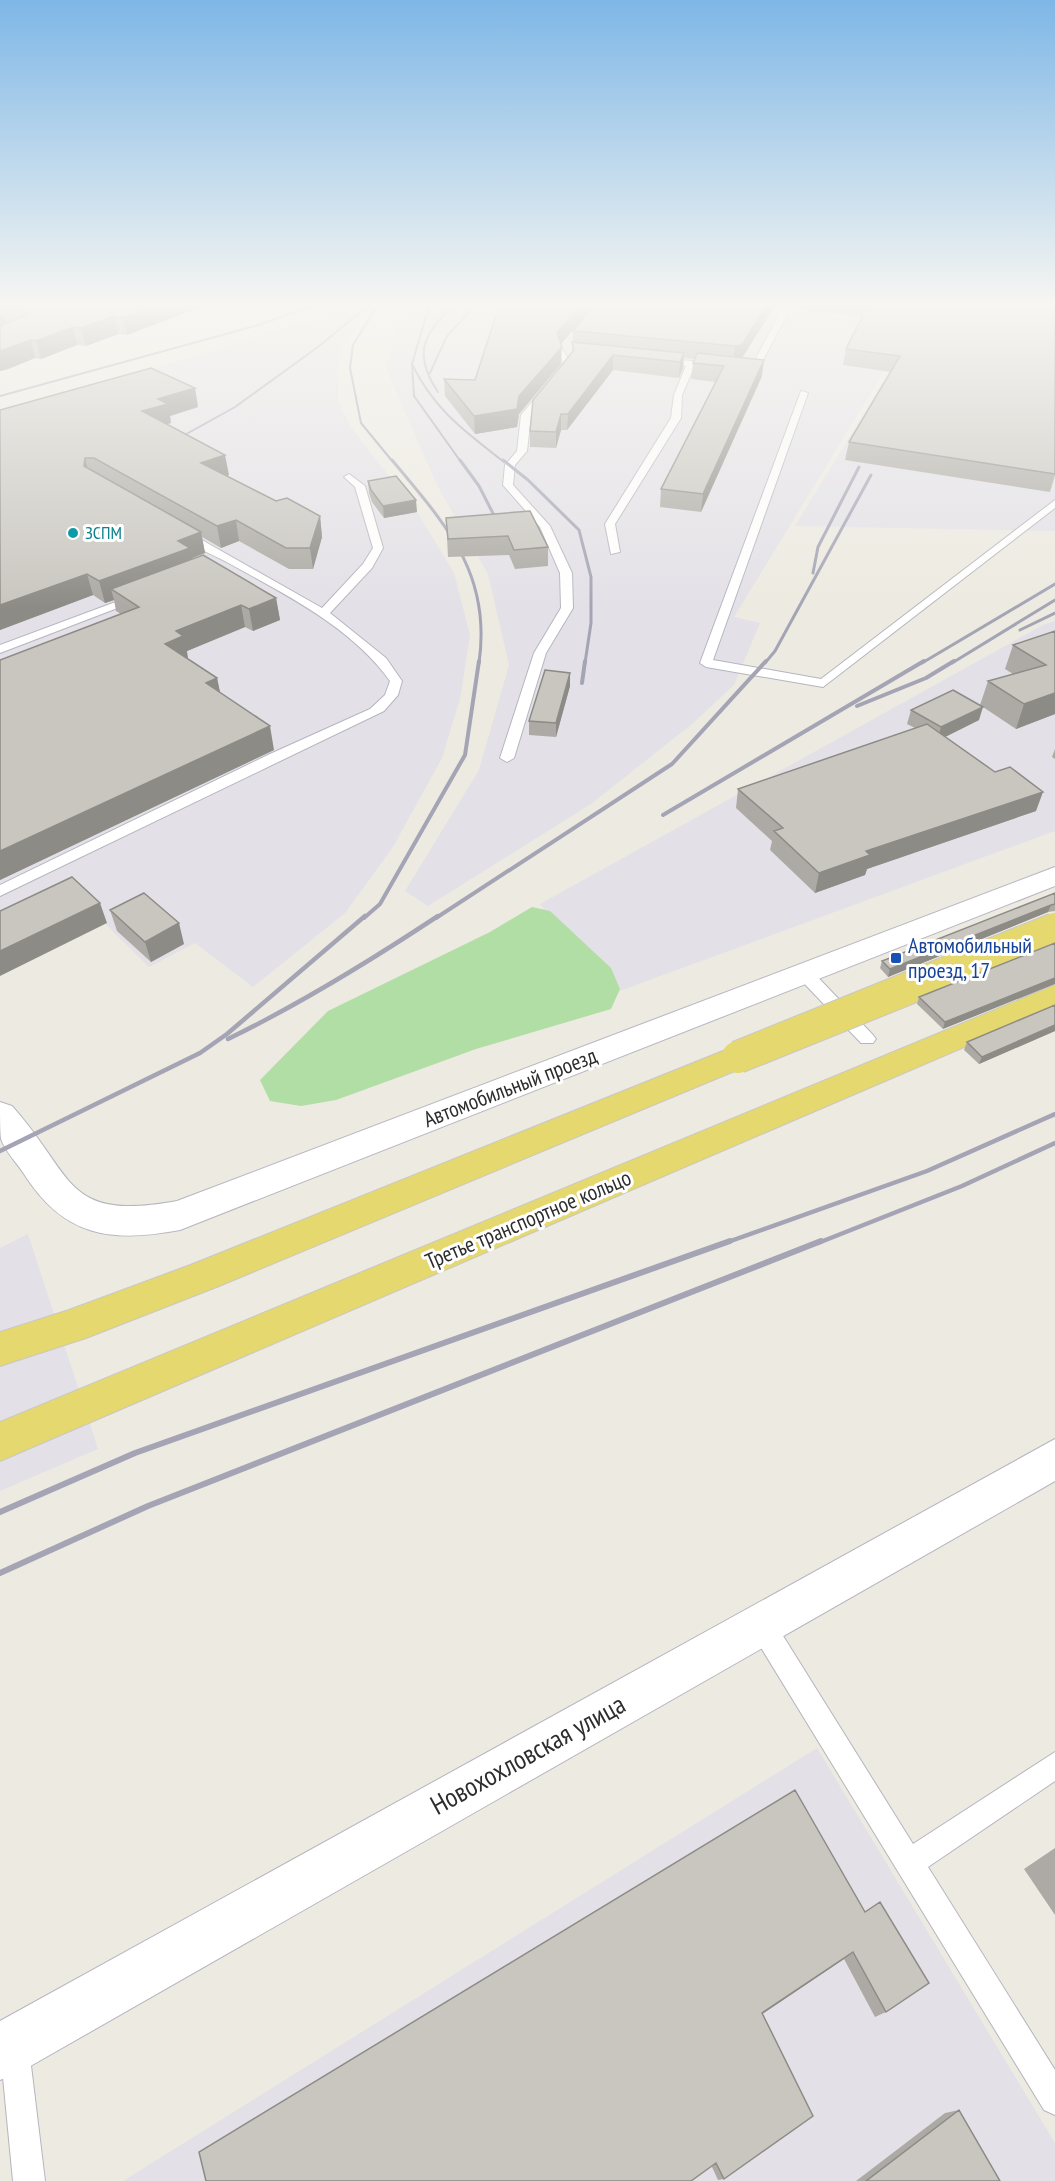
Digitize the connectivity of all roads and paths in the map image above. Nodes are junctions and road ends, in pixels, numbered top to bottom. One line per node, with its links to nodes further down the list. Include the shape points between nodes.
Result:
1 (534, 405): 11 (lane, via 526,415 522,451 510,465 508,485 545,526 566,573 567,608 540,653)
2 (677, 405): 7 (lane, via 676,418 610,524)
3 (800, 405): 5 (lane, via 706,663 823,683)
4 (349, 477): 9 (lane, via 360,486 378,548 368,566)
5 (1055, 503)
6 (173, 528): 9 (lane, via 226,563)
7 (615, 552)
8 (154, 590): 10 (lane)
9 (323, 614): 13 (lane, via 378,654 389,667 396,681 387,703)
10 (0, 649)
11 (507, 758)
12 (1055, 876): 15 (street, Автомобильный проезд)
13 (0, 891)
14 (1055, 929): 19 (main road, bridge, via 206,1275)
15 (804, 973): 17 (lane); 18 (street, Автомобильный проезд, via 180,1215 144,1222 91,1219 49,1183)
16 (1055, 996): 20 (main road, Третье транспортное кольцо)
17 (867, 1039)
18 (0, 1114)
19 (0, 1349)
20 (0, 1442)
21 (1055, 1459): 22 (street, Новохохловская улица)
22 (761, 1624): 24 (lane); 25 (street, Новохохловская улица)
23 (1055, 1765): 24 (lane)
24 (909, 1863): 26 (lane)
25 (7, 2048): 27 (lane)
26 (1055, 2098)
27 (29, 2181)

